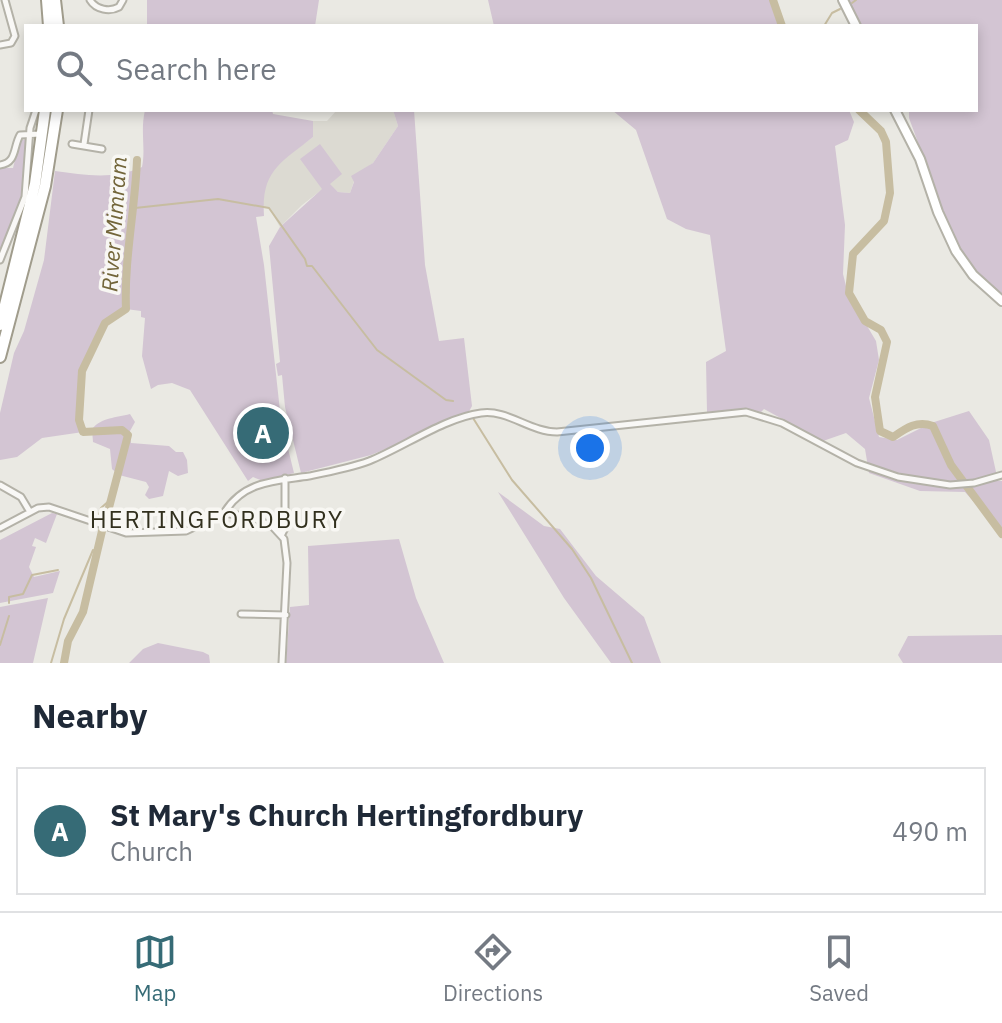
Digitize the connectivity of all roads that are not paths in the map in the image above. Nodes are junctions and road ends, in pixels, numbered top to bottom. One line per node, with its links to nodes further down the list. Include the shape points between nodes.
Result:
1 (5, 0): 10 (street, via 15,36)
2 (47, 0): 7 (highway)
3 (55, 0): 8 (highway)
4 (90, 0): 5 (street, via 110,9)
5 (123, 0)
6 (843, 0): 9 (main road)
7 (49, 24)
8 (58, 24)
9 (855, 24)
10 (1, 45)
11 (35, 112): 16 (street)
12 (45, 112): 17 (highway)
13 (56, 112): 17 (highway)
14 (89, 112): 19 (street)
15 (896, 112): 23 (main road, via 956,251)
16 (29, 134): 17 (street); 21 (street, via 20,135 14,157); 22 (street, via 25,197)
17 (48, 134): 24 (highway); 25 (highway, via 45,186)
18 (72, 144): 19 (street)
19 (84, 144): 20 (street)
20 (102, 149)
21 (0, 165)
22 (0, 260)
23 (1002, 301)
24 (0, 325)
25 (0, 357)
26 (1002, 475): 27 (street, via 961,485 925,483 873,469 773,420 737,411 557,432 482,413 359,464)
27 (285, 478): 30 (street, via 255,484); 32 (street)
28 (0, 485): 29 (street, via 21,497)
29 (30, 512): 30 (street, via 54,507 133,533 186,531); 31 (street)
30 (224, 513): 32 (street, via 258,519)
31 (0, 528)
32 (282, 534): 34 (street)
33 (241, 614): 34 (street)
34 (286, 615): 35 (street)
35 (282, 663)

